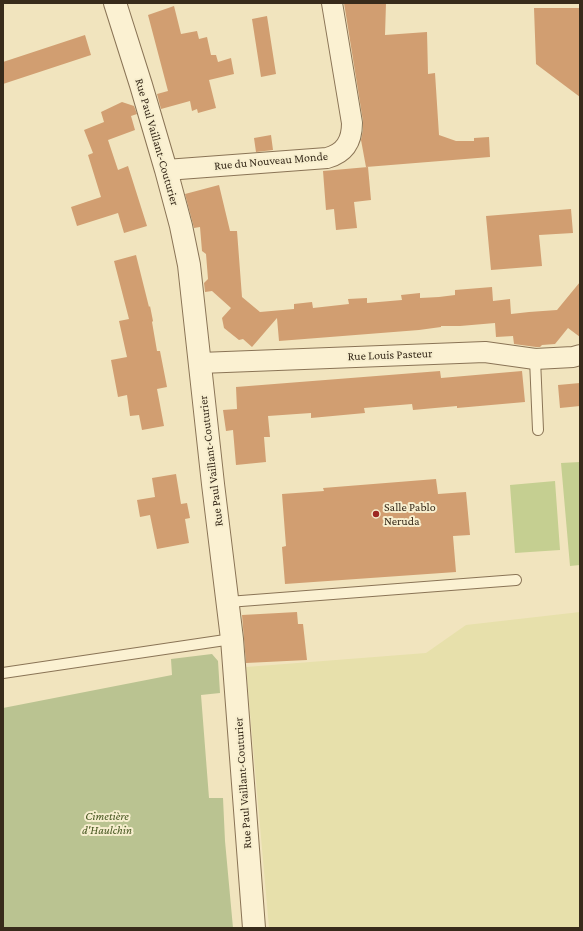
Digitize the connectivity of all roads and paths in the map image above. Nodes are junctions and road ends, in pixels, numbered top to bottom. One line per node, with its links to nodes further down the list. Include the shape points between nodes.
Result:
1 (115, 3): 3 (street, Rue Paul Vaillant-Couturier)
2 (332, 3): 3 (street, Rue du Nouveau Monde, via 352,123 350,139 346,146 327,158)
3 (166, 170): 6 (street, Rue Paul Vaillant-Couturier, via 187,253)
4 (580, 355): 5 (street, Rue Louis Pasteur)
5 (535, 359): 6 (street, Rue Louis Pasteur, via 485,352); 7 (lane)
6 (200, 363): 9 (street, Rue Paul Vaillant-Couturier)
7 (538, 430)
8 (516, 580): 9 (lane)
9 (228, 602): 10 (street, Rue Paul Vaillant-Couturier)
10 (232, 639): 11 (lane); 12 (street, Rue Paul Vaillant-Couturier)
11 (3, 673)
12 (254, 928)

